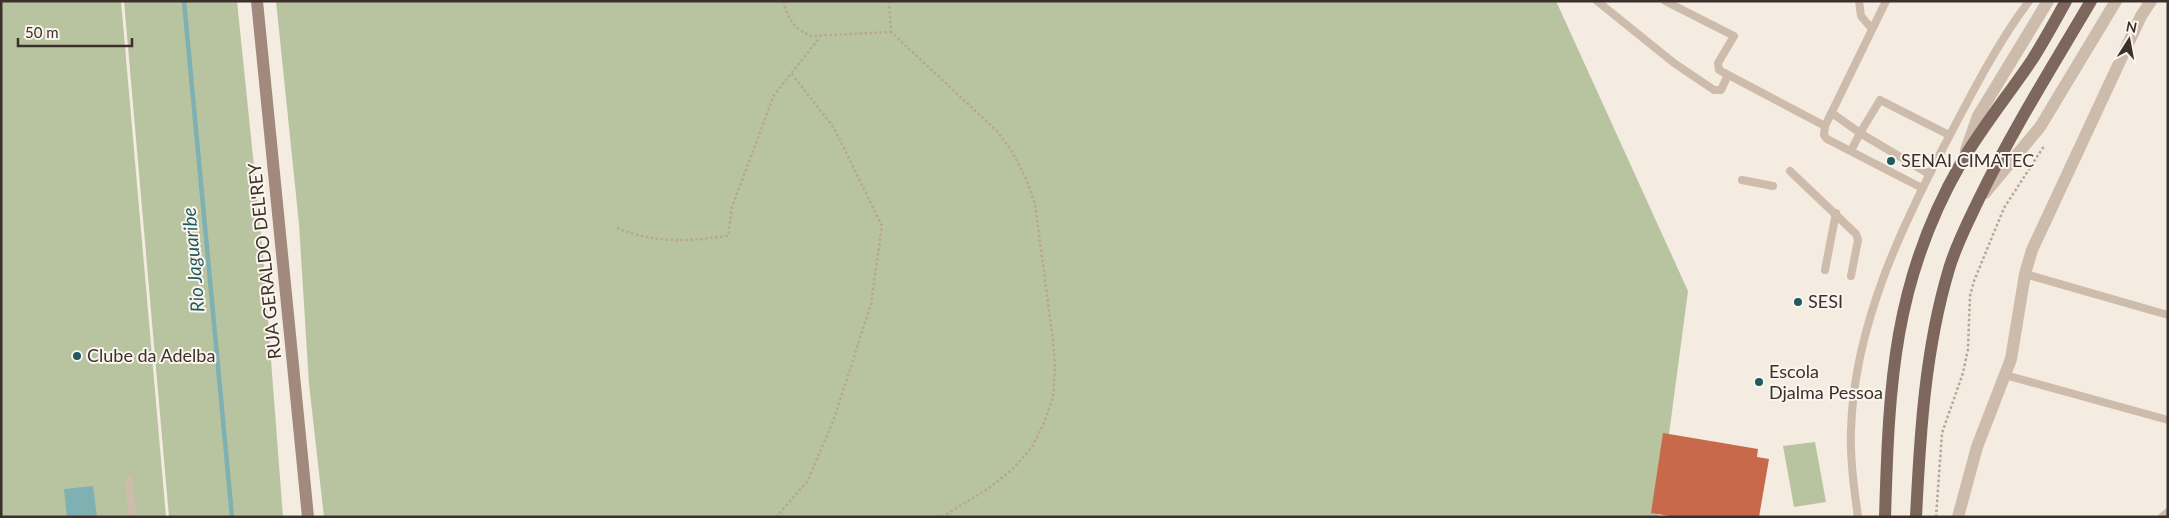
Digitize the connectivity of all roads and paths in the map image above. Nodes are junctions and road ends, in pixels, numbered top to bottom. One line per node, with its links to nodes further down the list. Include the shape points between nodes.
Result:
1 (257, 1): 44 (main road, RUA GERALDO DEL'REY)
2 (784, 1): 17 (path, via 789,19 801,32)
3 (889, 1): 16 (path)
4 (1597, 1): 14 (lane)
5 (1664, 1): 19 (lane, via 1734,36 1718,64 1719,70)
6 (1859, 1): 15 (lane, via 1861,16)
7 (1886, 1): 15 (lane)
8 (2029, 1): 23 (lane)
9 (2048, 1): 26 (street, via 1978,116)
10 (2066, 1): 26 (main road, via 2032,59)
11 (2091, 1): 32 (main road, via 2007,143)
12 (2116, 1): 32 (street, via 2040,127)
13 (2151, 1): 36 (street, via 2141,16 2036,241)
14 (1603, 4): 19 (lane, via 1674,63 1714,90 1721,90)
15 (1872, 30): 20 (lane)
16 (891, 32): 17 (path); 46 (path, via 997,131 1013,153 1035,204 1054,340 1053,397 1032,447 1013,469 989,488)
17 (820, 37): 18 (path)
18 (791, 73): 34 (path, via 774,95 750,154 732,207 728,236 678,242 637,236); 45 (path, via 834,128 882,226 871,304 834,419 807,482)
19 (1728, 75): 21 (lane)
20 (1832, 113): 21 (lane); 22 (lane)
21 (1826, 126): 25 (lane, via 1824,135 1827,139)
22 (1860, 133): 23 (lane, via 1880,100); 25 (lane); 28 (lane)
23 (1949, 135): 28 (lane)
24 (2045, 145): 50 (path, via 2004,208 1974,281 1970,296 1968,350 1942,433)
25 (1851, 151): 31 (lane)
26 (1962, 161): 48 (main road, via 1933,217 1906,292 1892,379)
27 (1790, 171): 33 (lane)
28 (1929, 174): 31 (lane)
29 (1742, 180): 30 (lane)
30 (1773, 186)
31 (1922, 188): 47 (lane, via 1887,270 1862,348 1851,430)
32 (1980, 198): 49 (main road, via 1950,268 1938,313 1926,382)
33 (1836, 213): 35 (lane); 37 (lane, via 1858,240)
34 (617, 228)
35 (1825, 270)
36 (2025, 274): 38 (lane); 39 (street, via 2012,359)
37 (1851, 276)
38 (2168, 315)
39 (2005, 376): 40 (lane); 51 (street, via 1977,447)
40 (2168, 420)
41 (129, 480): 43 (lane)
42 (2168, 512): 52 (lane)
43 (132, 517)
44 (308, 517)
45 (776, 517)
46 (942, 517)
47 (1858, 517)
48 (1885, 517)
49 (1916, 517)
50 (1936, 517)
51 (1958, 517)
52 (2162, 517)

